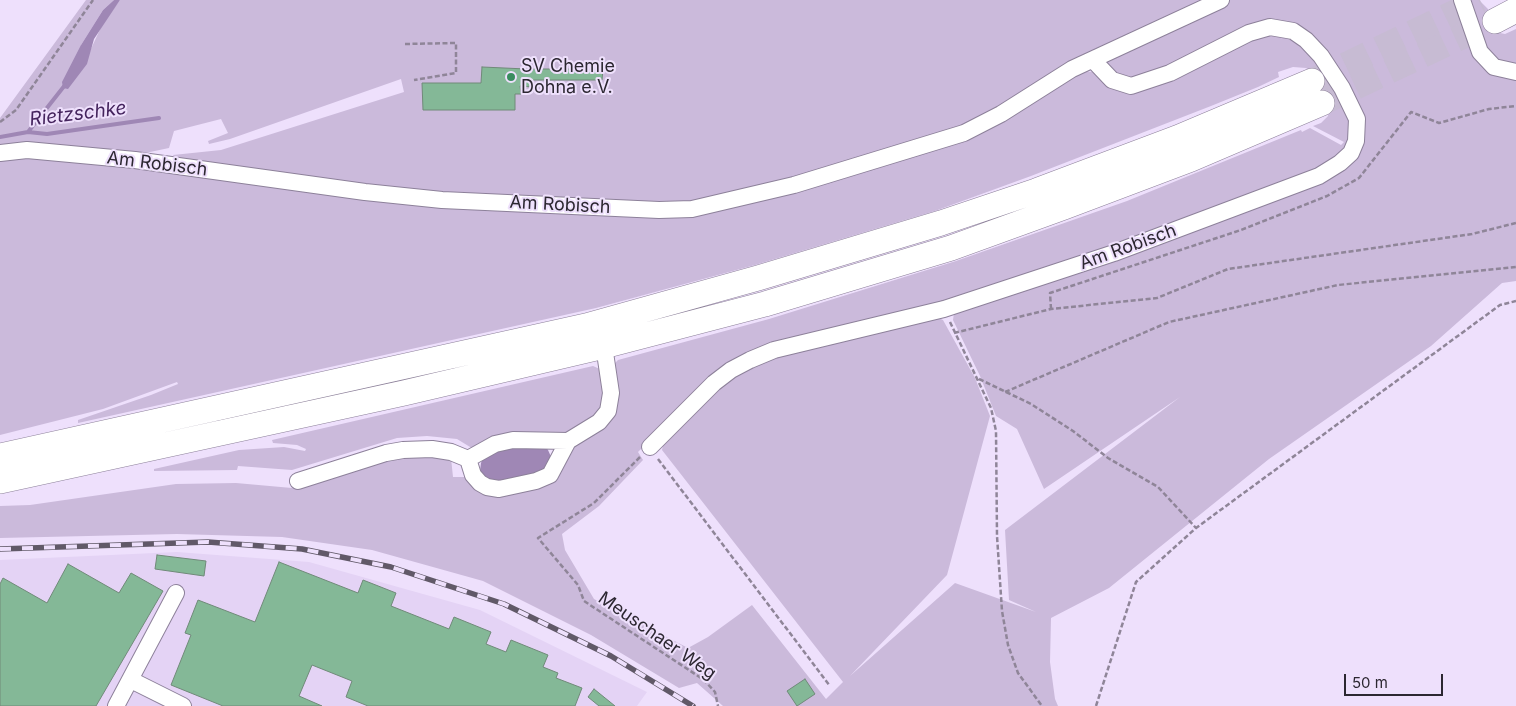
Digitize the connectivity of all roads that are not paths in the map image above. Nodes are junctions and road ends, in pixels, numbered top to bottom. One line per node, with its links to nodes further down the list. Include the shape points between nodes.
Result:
1 (1220, 0): 3 (street, Am Robisch)
2 (1462, 0): 4 (street, via 1480,52 1494,67)
3 (1093, 60): 7 (street, Am Robisch, via 964,133 794,185 692,209 442,200 135,160 27,150); 10 (street, Am Robisch, via 1112,80 1131,86 1170,74 1249,32 1270,27 1293,31 1321,56 1342,88 1357,119 1356,141 1340,163 1319,176 1114,253 944,309 774,350 750,360 714,383)
4 (1516, 72)
5 (1312, 81): 11 (highway, via 1177,138 1036,191 758,278 586,326)
6 (1322, 103): 8 (highway, via 1191,159 951,248 764,304)
7 (0, 153)
8 (604, 346): 9 (street, via 611,393 608,411 598,422); 13 (highway)
9 (568, 441): 12 (street, via 513,440 495,444); 12 (street, via 550,475 499,489 480,483 473,475)
10 (655, 442)
11 (0, 456)
12 (468, 459): 14 (street, via 451,452 403,450)
13 (4, 480)
14 (298, 481)
15 (176, 593): 16 (street)
16 (130, 680): 17 (street); 18 (street)
17 (116, 706)
18 (183, 706)

